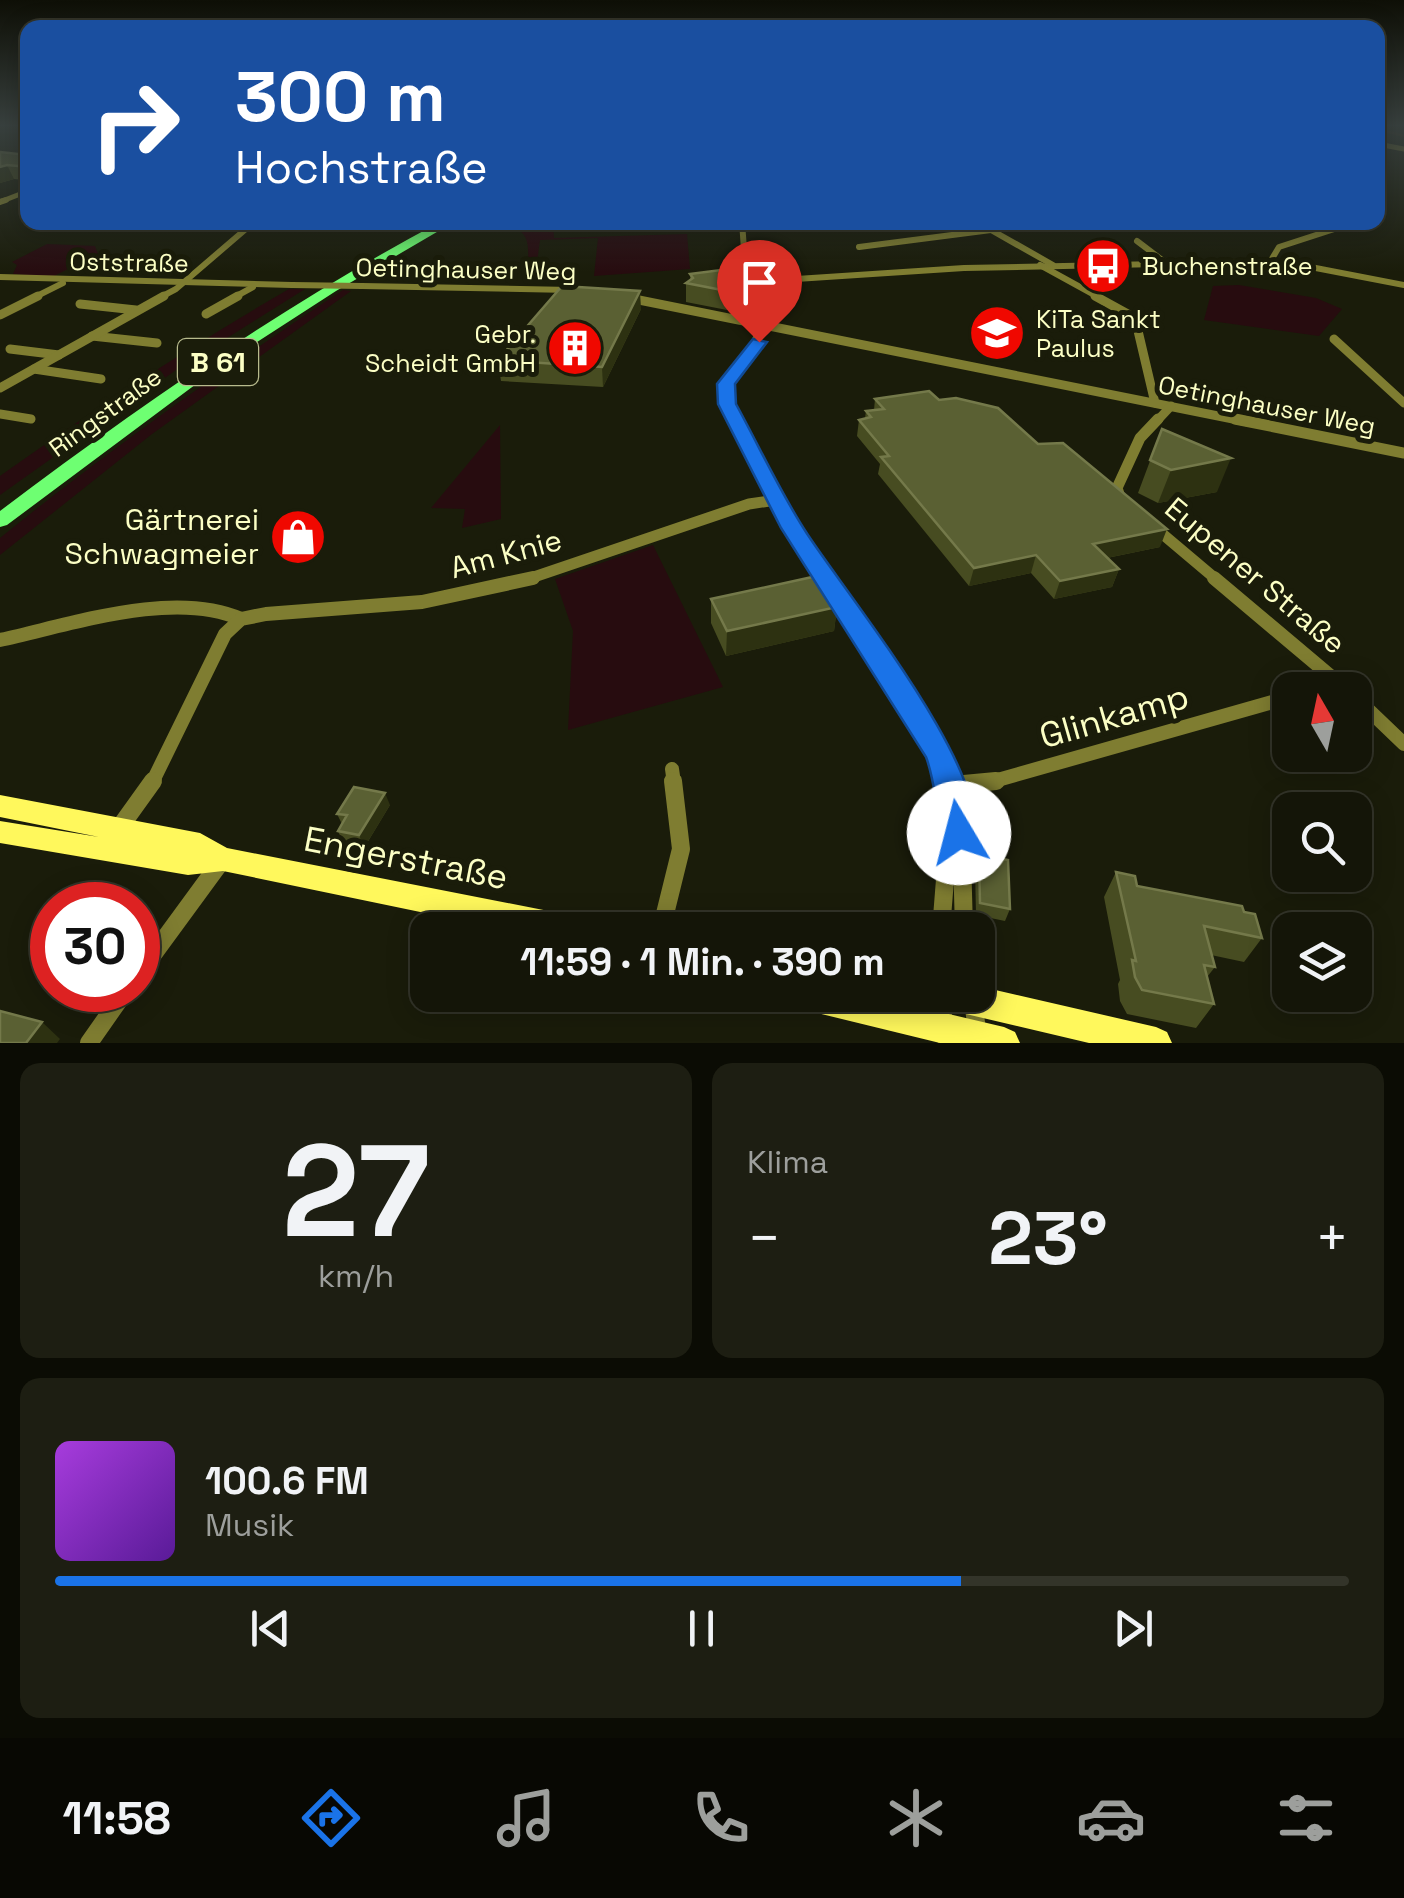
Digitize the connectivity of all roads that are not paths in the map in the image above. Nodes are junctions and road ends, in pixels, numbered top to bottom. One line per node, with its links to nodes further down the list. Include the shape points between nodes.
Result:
1 (245, 230): 16 (street)
2 (419, 230): 42 (highway, Ringstraße / B 61, via 216,351)
3 (434, 230): 44 (highway, Ringstraße / B 61, via 254,338)
4 (743, 230): 15 (street)
5 (992, 230): 8 (street); 12 (street)
6 (1332, 230): 9 (street, via 1280,247)
7 (1137, 240): 10 (street)
8 (859, 248)
9 (1270, 262): 10 (street); 17 (street)
10 (1166, 263): 12 (street)
11 (1040, 265): 12 (street); 15 (street); 35 (street, via 1135,318)
12 (1053, 265)
13 (0, 276): 14 (street, Oststraße)
14 (67, 282): 16 (street, Oststraße); 25 (street)
15 (752, 282): 26 (street)
16 (182, 284): 18 (street, Oststraße); 23 (street)
17 (1404, 284)
18 (256, 285): 19 (street, Oststraße); 24 (street, Oststraße)
19 (292, 285): 20 (street, Oetinghauser Weg, bridge)
20 (592, 292)
21 (615, 296): 26 (street, Oetinghauser Weg)
22 (80, 304): 23 (street)
23 (137, 310): 27 (street)
24 (206, 314)
25 (0, 315)
26 (760, 324): 35 (street, Oetinghauser Weg); 41 (street, via 759,342 729,377 724,397)
27 (90, 336): 29 (street); 31 (street)
28 (1334, 338): 36 (street)
29 (157, 344)
30 (10, 348): 31 (street)
31 (58, 355): 32 (street)
32 (34, 369): 33 (street); 34 (street)
33 (101, 379)
34 (0, 388)
35 (1155, 403): 37 (street, Oetinghauser Weg)
36 (1404, 403)
37 (1171, 406): 40 (street, Oetinghauser Weg); 43 (street, Eupener Straße, via 1140,438 1117,488)
38 (0, 414): 39 (street)
39 (31, 419)
40 (1404, 453)
41 (776, 500): 46 (street, Am Knie, via 484,591); 53 (street, via 939,752)
42 (0, 504)
43 (1134, 510)
44 (0, 521)
45 (1148, 521): 48 (street, Eupener Straße)
46 (242, 619): 47 (street, Am Knie, via 205,607 162,608); 55 (street, via 225,634 149,790)
47 (0, 640)
48 (1326, 672)
49 (1272, 702): 53 (street, Glinkamp, via 984,784)
50 (1372, 713): 51 (street, Eupener Straße)
51 (1404, 744)
52 (672, 769): 59 (street, via 681,849)
53 (953, 785): 60 (street); 61 (street)
54 (0, 806): 55 (main road, Engerstraße)
55 (120, 827): 57 (main road, Engerstraße, via 200,845)
56 (0, 832): 57 (main road, Engerstraße, via 188,863)
57 (223, 860): 58 (main road, Engerstraße); 62 (street)
58 (484, 912)
59 (665, 912)
60 (942, 912)
61 (964, 912)
62 (160, 944)
63 (995, 1004): 70 (main road)
64 (111, 1012): 69 (street)
65 (864, 1012): 67 (main road)
66 (972, 1012): 68 (street)
67 (946, 1036): 68 (main road)
68 (987, 1041)
69 (89, 1043)
70 (1156, 1043)

